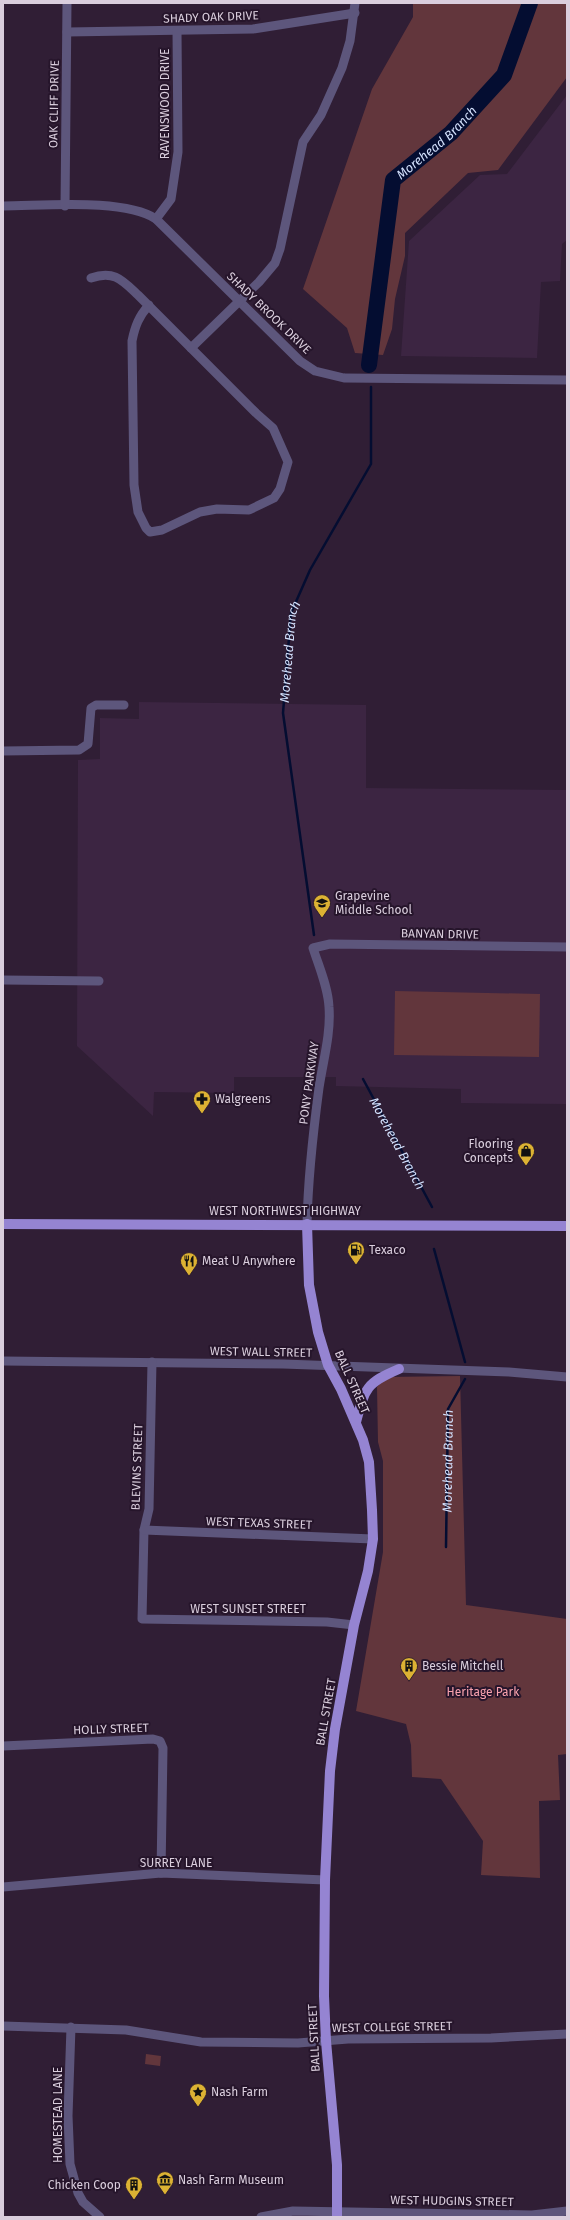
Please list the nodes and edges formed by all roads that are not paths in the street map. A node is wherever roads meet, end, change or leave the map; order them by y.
1 (67, 3) edge
2 (355, 3) edge
3 (355, 13) junction
4 (177, 31) junction
5 (67, 32) junction
6 (3, 206) edge
7 (65, 206) junction
8 (156, 219) junction
9 (91, 278) dead end
10 (239, 300) junction
11 (149, 305) junction
12 (191, 348) junction
13 (567, 380) edge
14 (124, 705) dead end
15 (3, 751) edge
16 (313, 948) joint
17 (567, 948) edge
18 (3, 980) edge
19 (99, 981) dead end
20 (3, 1224) edge
21 (307, 1224) junction
22 (567, 1226) edge
23 (3, 1362) edge
24 (152, 1362) junction
25 (328, 1365) junction
26 (398, 1369) junction
27 (567, 1377) edge
28 (356, 1422) junction
29 (144, 1530) junction
30 (373, 1539) junction
31 (142, 1619) joint
32 (354, 1625) junction
33 (3, 1746) edge
34 (161, 1873) junction
35 (325, 1880) junction
36 (3, 1887) edge
37 (3, 2026) edge
38 (71, 2027) junction
39 (567, 2034) edge
40 (326, 2041) junction
41 (567, 2211) edge
42 (337, 2214) edge
43 (95, 2216) edge
44 (261, 2217) edge

1 - 5 street, OAK CLIFF DRIVE
2 - 3 street
3 - 4 street, SHADY OAK DRIVE
3 - 10 street
4 - 5 street, SHADY OAK DRIVE
4 - 8 street, RAVENSWOOD DRIVE
5 - 7 street, OAK CLIFF DRIVE
6 - 7 street, SHADY BROOK DRIVE
7 - 8 street, SHADY BROOK DRIVE
8 - 10 street, SHADY BROOK DRIVE
9 - 11 street
10 - 12 street
10 - 13 street, SHADY BROOK DRIVE
11 - 12 street
11 - 12 street
14 - 15 street
16 - 17 street, BANYAN DRIVE
16 - 21 street, PONY PARKWAY
18 - 19 street
20 - 21 main road, WEST NORTHWEST HIGHWAY
21 - 22 main road, WEST NORTHWEST HIGHWAY
21 - 25 main road, BALL STREET
23 - 24 street, WEST WALL STREET
24 - 25 street, WEST WALL STREET
24 - 29 street, BLEVINS STREET
25 - 26 street, WEST WALL STREET
25 - 28 main road, BALL STREET
26 - 27 street, WEST WALL STREET
26 - 28 main road
28 - 30 main road, BALL STREET
29 - 30 street, WEST TEXAS STREET
29 - 31 street, BLEVINS STREET
30 - 32 main road, BALL STREET
31 - 32 street, WEST SUNSET STREET
32 - 35 main road, BALL STREET
33 - 34 street, HOLLY STREET
34 - 35 street, SURREY LANE
34 - 36 street, SURREY LANE
35 - 40 main road, BALL STREET
37 - 38 street, WEST COLLEGE STREET
38 - 40 street, WEST COLLEGE STREET
38 - 43 street, HOMESTEAD LANE
39 - 40 street, WEST COLLEGE STREET
40 - 42 main road, BALL STREET
41 - 42 street, WEST HUDGINS STREET
42 - 44 street

